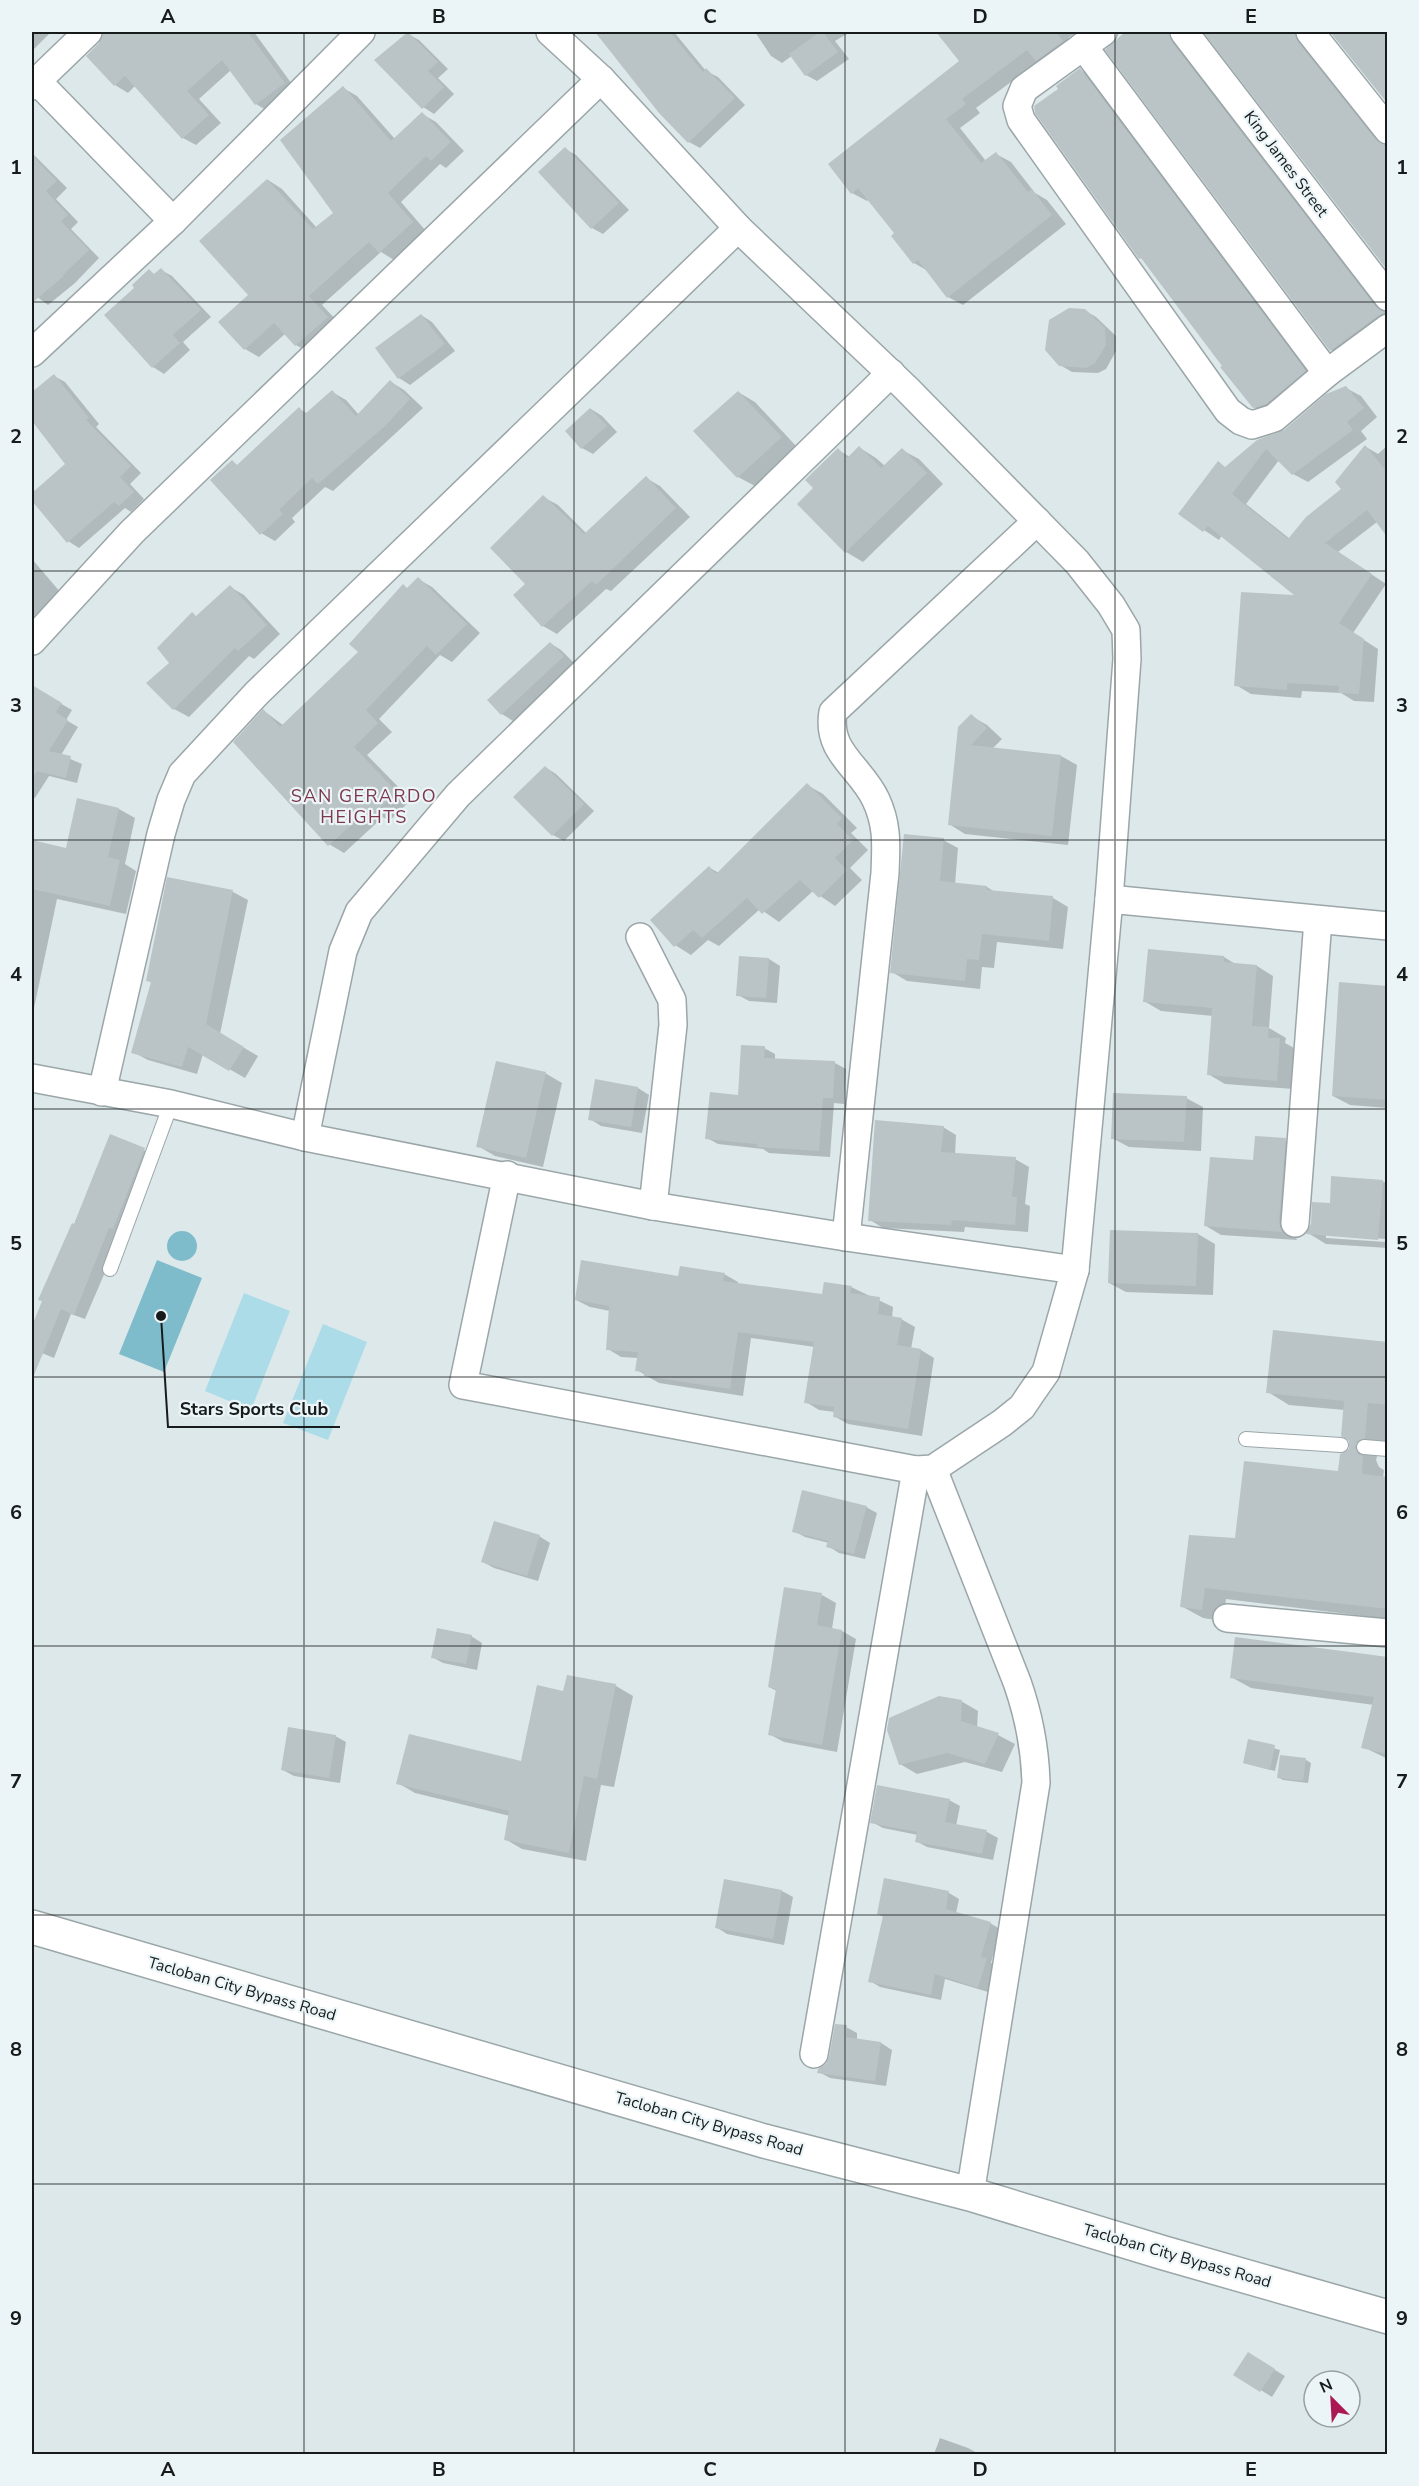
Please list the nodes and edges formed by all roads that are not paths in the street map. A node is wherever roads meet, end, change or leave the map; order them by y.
1 (88, 32) edge
2 (361, 32) edge
3 (550, 32) edge
4 (1184, 32) edge
5 (1310, 32) edge
6 (1093, 39) edge
7 (601, 79) junction
8 (34, 84) edge
9 (1388, 130) edge
10 (173, 221) junction
11 (738, 228) junction
12 (1388, 297) edge
13 (1388, 328) edge
14 (32, 353) edge
15 (1327, 373) junction
16 (891, 374) junction
17 (1037, 521) junction
18 (32, 641) edge
19 (1109, 899) junction
20 (1318, 920) junction
21 (1388, 926) edge
22 (640, 937) dead end
23 (32, 1078) edge
24 (102, 1092) junction
25 (171, 1104) junction
26 (305, 1137) junction
27 (507, 1176) junction
28 (653, 1206) junction
29 (1294, 1223) dead end
30 (846, 1237) junction
31 (110, 1269) dead end
32 (1075, 1270) junction
33 (1246, 1439) dead end
34 (1341, 1445) dead end
35 (1364, 1447) dead end
36 (1388, 1449) edge
37 (925, 1470) junction
38 (1227, 1618) dead end
39 (1388, 1633) edge
40 (32, 1927) edge
41 (814, 2054) dead end
42 (970, 2194) junction
43 (1388, 2317) edge

1 - 8 street
2 - 10 street
3 - 7 street
4 - 12 street, King James Street
5 - 9 street
6 - 15 street
6 - 15 street
7 - 11 street
7 - 18 street
8 - 10 street
10 - 14 street
11 - 16 street
11 - 24 street
13 - 15 street
16 - 17 street
16 - 26 street
17 - 19 street
17 - 30 street
19 - 20 street
19 - 32 street
20 - 21 street
20 - 29 street
22 - 28 street
23 - 24 street
24 - 25 street
25 - 26 street
25 - 31 lane
26 - 27 street
27 - 28 street
27 - 37 street
28 - 30 street
30 - 32 street
32 - 37 street
33 - 34 lane
35 - 36 lane
37 - 41 street
37 - 42 street
38 - 39 street
40 - 42 highway, Tacloban City Bypass Road
42 - 43 highway, Tacloban City Bypass Road

